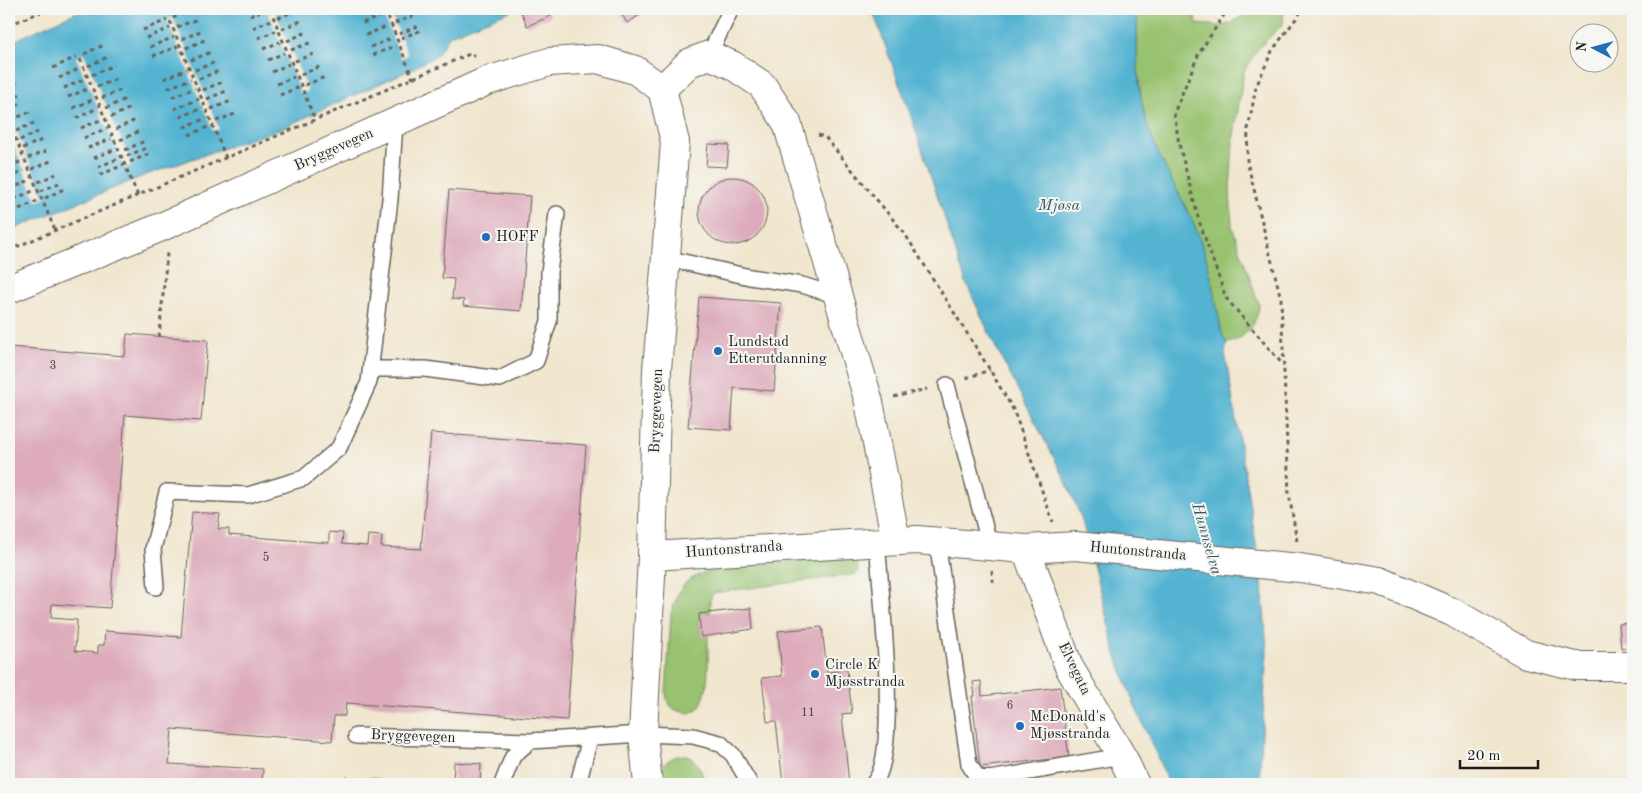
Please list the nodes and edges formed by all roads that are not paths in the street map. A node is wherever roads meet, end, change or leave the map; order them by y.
1 (731, 9) edge
2 (709, 56) junction
3 (662, 89) junction
4 (395, 123) junction
5 (557, 214) dead end
6 (666, 258) junction
7 (9, 289) edge
8 (838, 296) junction
9 (372, 368) junction
10 (947, 385) dead end
11 (887, 541) junction
12 (937, 541) junction
13 (990, 546) junction
14 (1026, 549) junction
15 (652, 556) junction
16 (156, 587) dead end
17 (1633, 666) edge
18 (643, 734) junction
19 (356, 736) dead end
20 (590, 738) junction
21 (530, 741) junction
22 (1121, 756) junction
23 (502, 784) edge
24 (578, 784) edge
25 (630, 784) edge
26 (648, 784) edge
27 (750, 784) edge
28 (873, 784) edge
29 (1135, 784) edge

1 - 2 lane
2 - 3 street
2 - 8 street
3 - 4 street, Bryggevegen
3 - 6 street, Bryggevegen
4 - 7 street, Bryggevegen
4 - 9 lane
5 - 9 lane
6 - 8 lane
6 - 15 street, Bryggevegen
8 - 11 street
9 - 16 lane
10 - 13 lane
11 - 12 street, Huntonstranda
11 - 15 street, Huntonstranda
11 - 28 lane
12 - 13 street, Huntonstranda
12 - 22 lane
13 - 14 street, Huntonstranda
14 - 17 street, Huntonstranda
14 - 22 street, Elvegata
15 - 18 street, Bryggevegen
18 - 20 lane, Bryggevegen
18 - 25 street, Bryggevegen
18 - 26 street, Bryggevegen
18 - 27 lane, Bryggevegen
19 - 21 lane, Bryggevegen
20 - 21 lane, Bryggevegen
20 - 24 lane
21 - 23 lane
22 - 29 street, Elvegata

